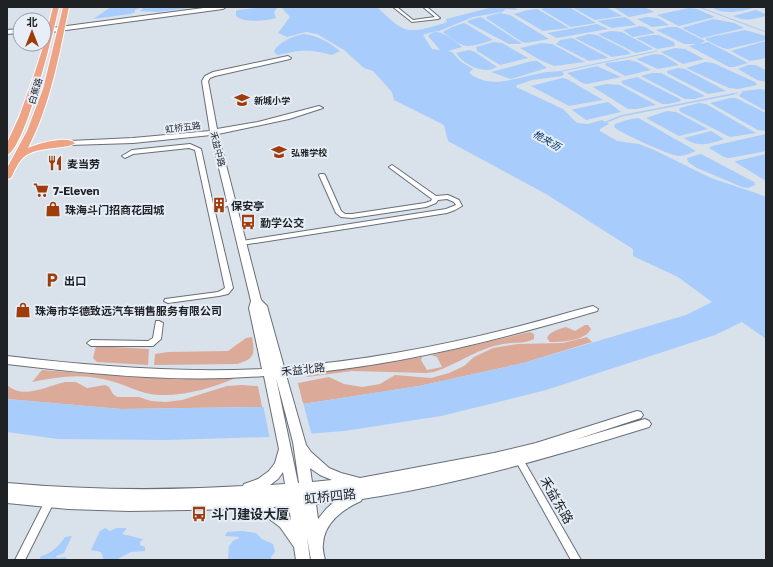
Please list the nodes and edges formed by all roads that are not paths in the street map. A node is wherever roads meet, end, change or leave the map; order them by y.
1 (56, 7) edge
2 (66, 7) edge
3 (223, 7) edge
4 (395, 7) edge
5 (425, 7) edge
6 (52, 17) edge
7 (65, 28) junction
8 (52, 29) edge
9 (42, 52) edge
10 (288, 58) dead end
11 (319, 108) dead end
12 (31, 131) junction
13 (214, 133) junction
14 (10, 143) edge
15 (70, 143) junction
16 (7, 152) edge
17 (19, 156) junction
18 (125, 156) dead end
19 (392, 167) dead end
20 (322, 175) dead end
21 (7, 176) edge
22 (434, 198) junction
23 (228, 204) junction
24 (212, 206) junction
25 (242, 243) junction
26 (168, 301) dead end
27 (256, 301) junction
28 (593, 309) dead end
29 (159, 323) dead end
30 (90, 343) dead end
31 (7, 360) edge
32 (281, 371) junction
33 (269, 372) junction
34 (641, 420) dead end
35 (299, 442) junction
36 (285, 444) junction
37 (518, 457) junction
38 (377, 486) junction
39 (7, 488) edge
40 (302, 494) junction
41 (51, 497) junction
42 (7, 498) edge
43 (231, 498) junction
44 (310, 556) edge
45 (20, 560) edge
46 (576, 560) edge

1 - 6 main road, 白蕉路
2 - 7 main road, 白蕉路
3 - 7 street
4 - 5 street
7 - 8 street
7 - 12 main road, 白蕉路
9 - 14 main road, 白蕉路
10 - 13 street, 禾益中路
11 - 13 street, 虹桥五路
12 - 15 main road
12 - 17 main road, 白蕉路
13 - 15 street, 虹桥五路
13 - 23 street, 禾益中路
14 - 16 main road, 白蕉路
15 - 17 main road
17 - 21 main road, 白蕉路
18 - 24 street
19 - 22 street
20 - 22 street
22 - 25 street
23 - 24 street
23 - 25 street, 禾益中路
24 - 26 street
25 - 27 street, 禾益中路
27 - 32 street, 禾益中路
27 - 33 street, 禾益中路
28 - 32 street, 禾益北路
29 - 30 street
31 - 33 street, 禾益北路
32 - 33 street, 禾益北路
32 - 35 street, 禾益中路
33 - 36 street, 禾益中路
34 - 37 street, 虹桥四路
35 - 38 street
35 - 40 street, 禾益中路
36 - 40 street, 禾益中路
36 - 43 street
37 - 38 street, 虹桥四路
37 - 46 street, 禾益东路
38 - 40 street, 虹桥四路
38 - 44 street
39 - 41 street, 虹桥四路
40 - 43 street, 虹桥四路
40 - 44 street, 禾益中路
41 - 42 street, 虹桥四路
41 - 43 street, 虹桥四路
41 - 45 street
43 - 44 street

